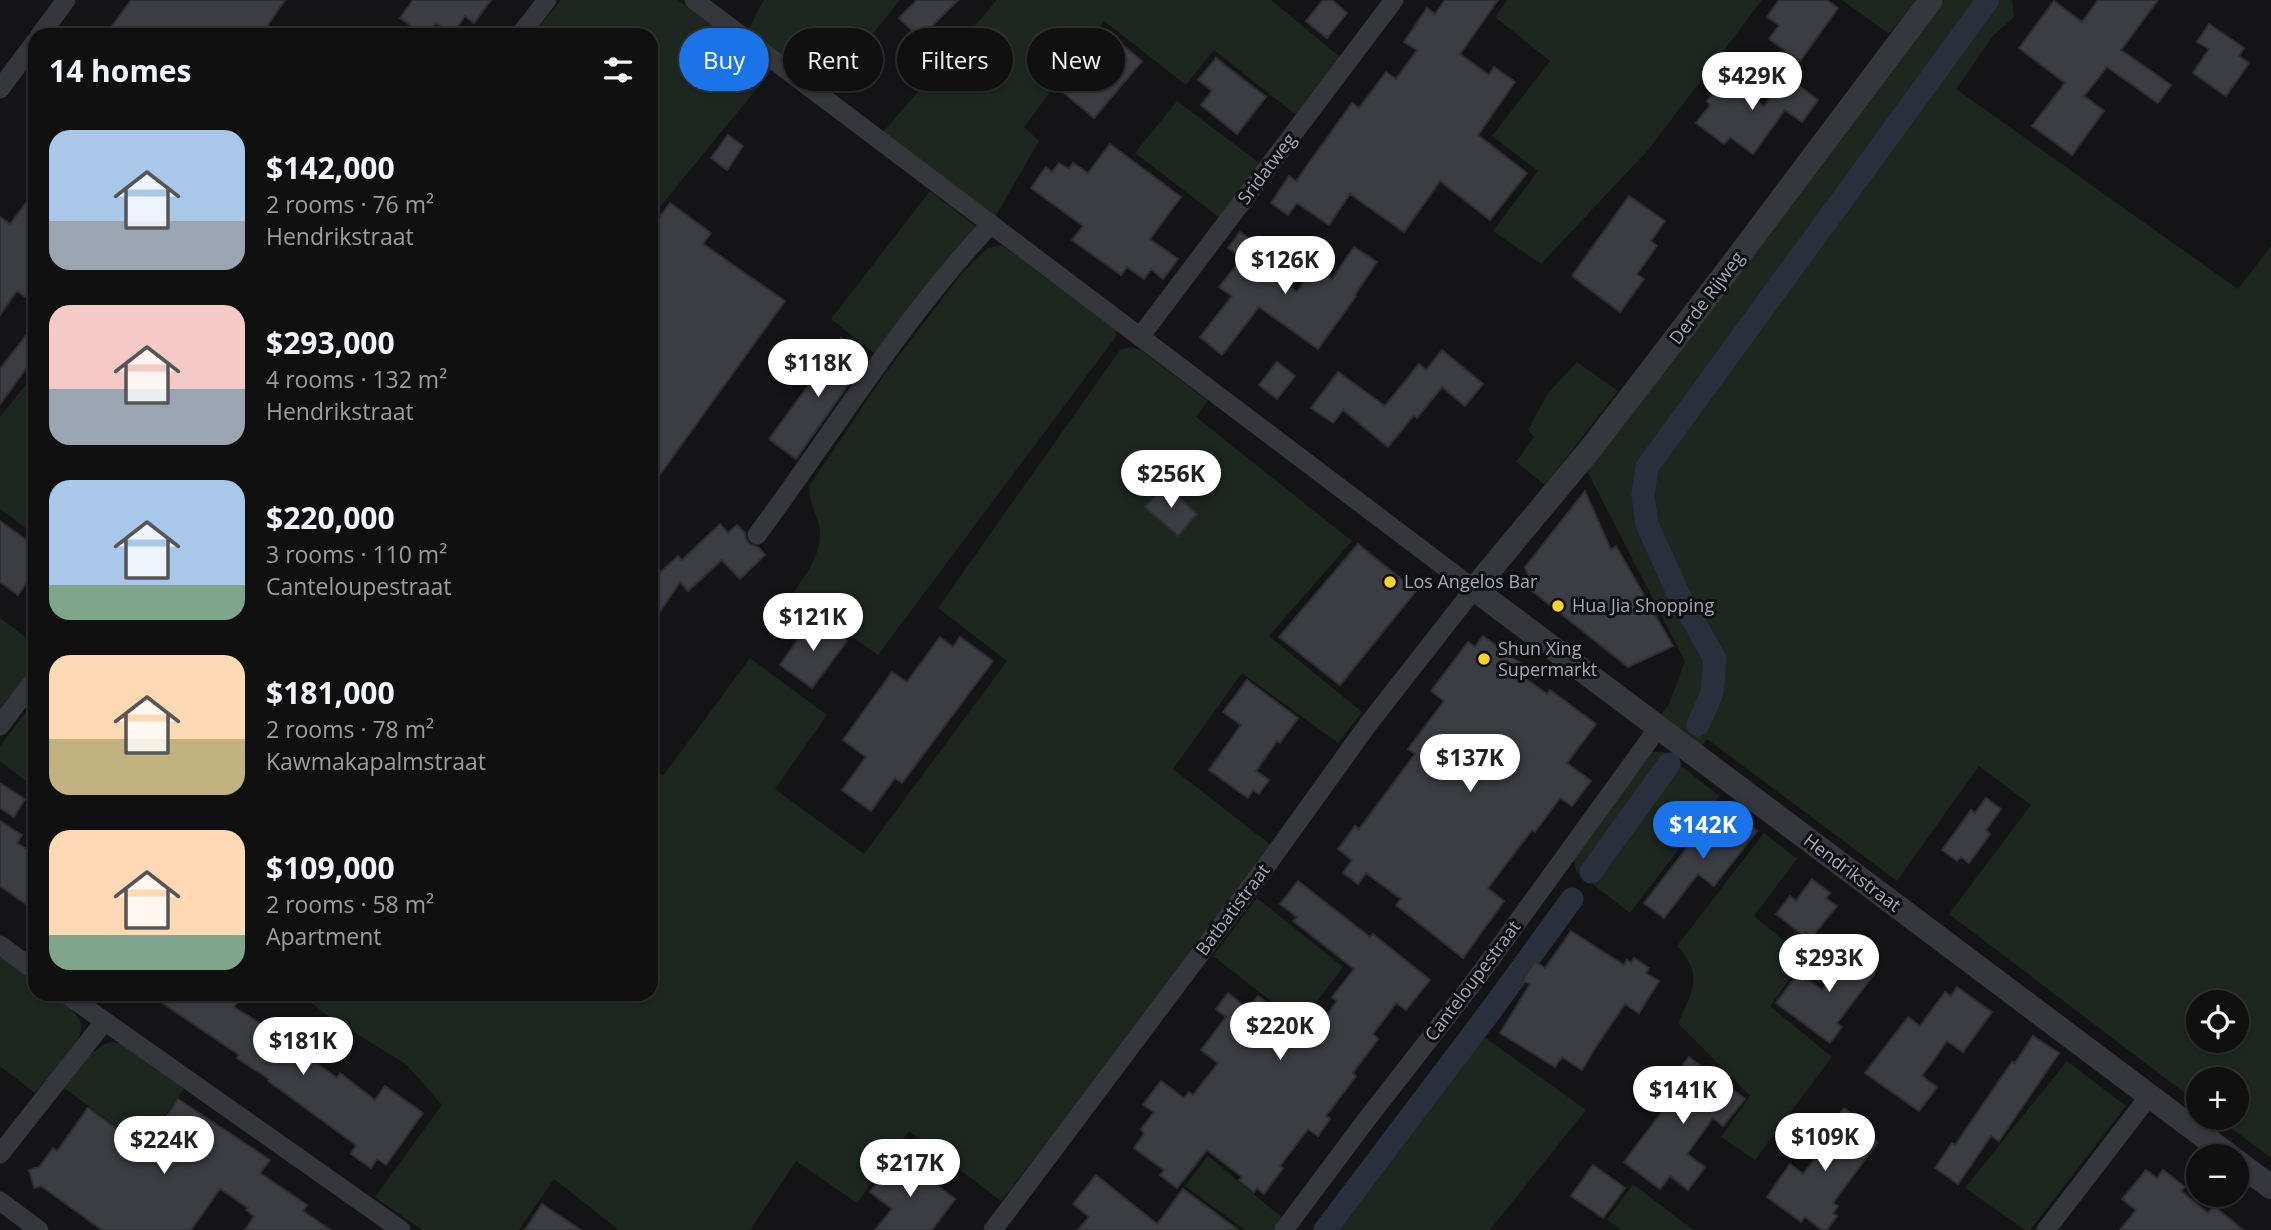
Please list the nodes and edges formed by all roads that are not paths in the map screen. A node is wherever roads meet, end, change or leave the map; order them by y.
1 (66, 0) edge
2 (547, 0) edge
3 (694, 0) edge
4 (1394, 0) edge
5 (1931, 0) edge
6 (45, 28) edge
7 (525, 28) edge
8 (28, 51) edge
9 (0, 89) edge
10 (991, 224) junction
11 (1140, 337) junction
12 (757, 535) dead end
13 (1474, 589) junction
14 (28, 688) edge
15 (0, 726) edge
16 (1658, 728) junction
17 (0, 945) edge
18 (28, 966) edge
19 (76, 1001) edge
20 (104, 1022) junction
21 (2150, 1095) junction
22 (2214, 1144) edge
23 (0, 1154) edge
24 (2249, 1171) edge
25 (2271, 1187) edge
26 (0, 1201) edge
27 (39, 1230) edge
28 (401, 1230) edge
29 (993, 1230) edge
30 (1284, 1230) edge
31 (2046, 1230) edge

1 - 6 street
2 - 7 street
3 - 10 street
4 - 11 street, Sridatweg
5 - 13 street, Derde Rijweg
8 - 9 street
10 - 11 street
10 - 12 street
11 - 13 street
13 - 16 street, Hendrikstraat
13 - 29 street, Batbatistraat
14 - 15 street
16 - 21 street, Hendrikstraat
16 - 30 street, Canteloupestraat
17 - 18 street
19 - 20 street
20 - 23 street
20 - 28 street
21 - 22 street, Hendrikstraat
21 - 31 street
24 - 25 street
26 - 27 street

